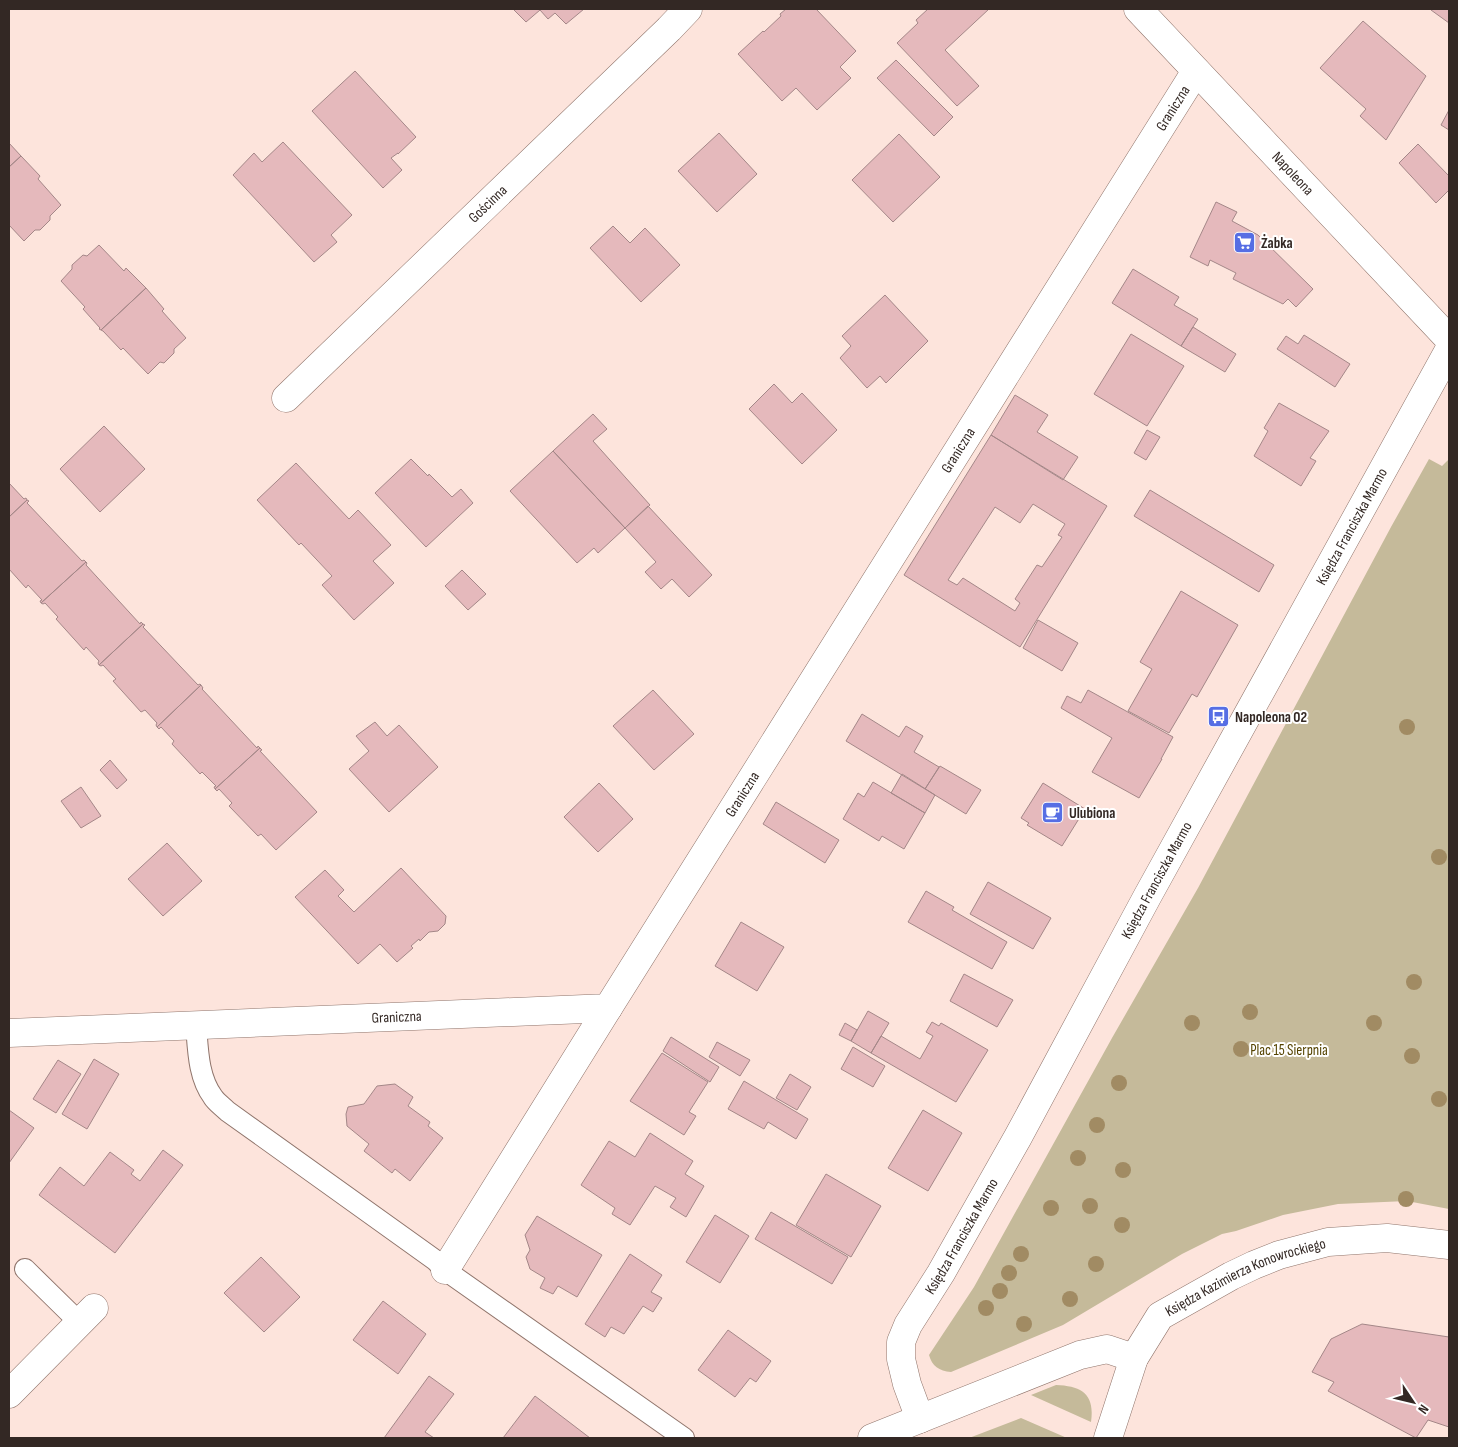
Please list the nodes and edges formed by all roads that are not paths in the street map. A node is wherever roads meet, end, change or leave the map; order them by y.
1 (688, 9) edge
2 (1138, 9) edge
3 (1196, 71) junction
4 (1449, 339) edge
5 (1449, 350) edge
6 (286, 398) dead end
7 (608, 1008) junction
8 (196, 1025) junction
9 (9, 1034) edge
10 (1449, 1244) edge
11 (26, 1269) dead end
12 (445, 1270) junction
13 (86, 1315) joint
14 (1134, 1358) junction
15 (9, 1394) edge
16 (920, 1419) junction
17 (684, 1438) edge
18 (872, 1438) edge
19 (1108, 1438) edge

1 - 6 street, Gościnna
2 - 3 street, Napoleona
3 - 4 street, Napoleona
3 - 7 street, Graniczna
5 - 16 street, Księdza Franciszka Marmo
7 - 8 street, Graniczna
7 - 12 street
8 - 9 street, Graniczna
8 - 12 lane
10 - 14 street, Księdza Kazimierza Konowrockiego
11 - 13 lane
12 - 17 lane
13 - 15 street
14 - 16 street
14 - 19 street, Księdza Kazimierza Konowrockiego
16 - 18 street

